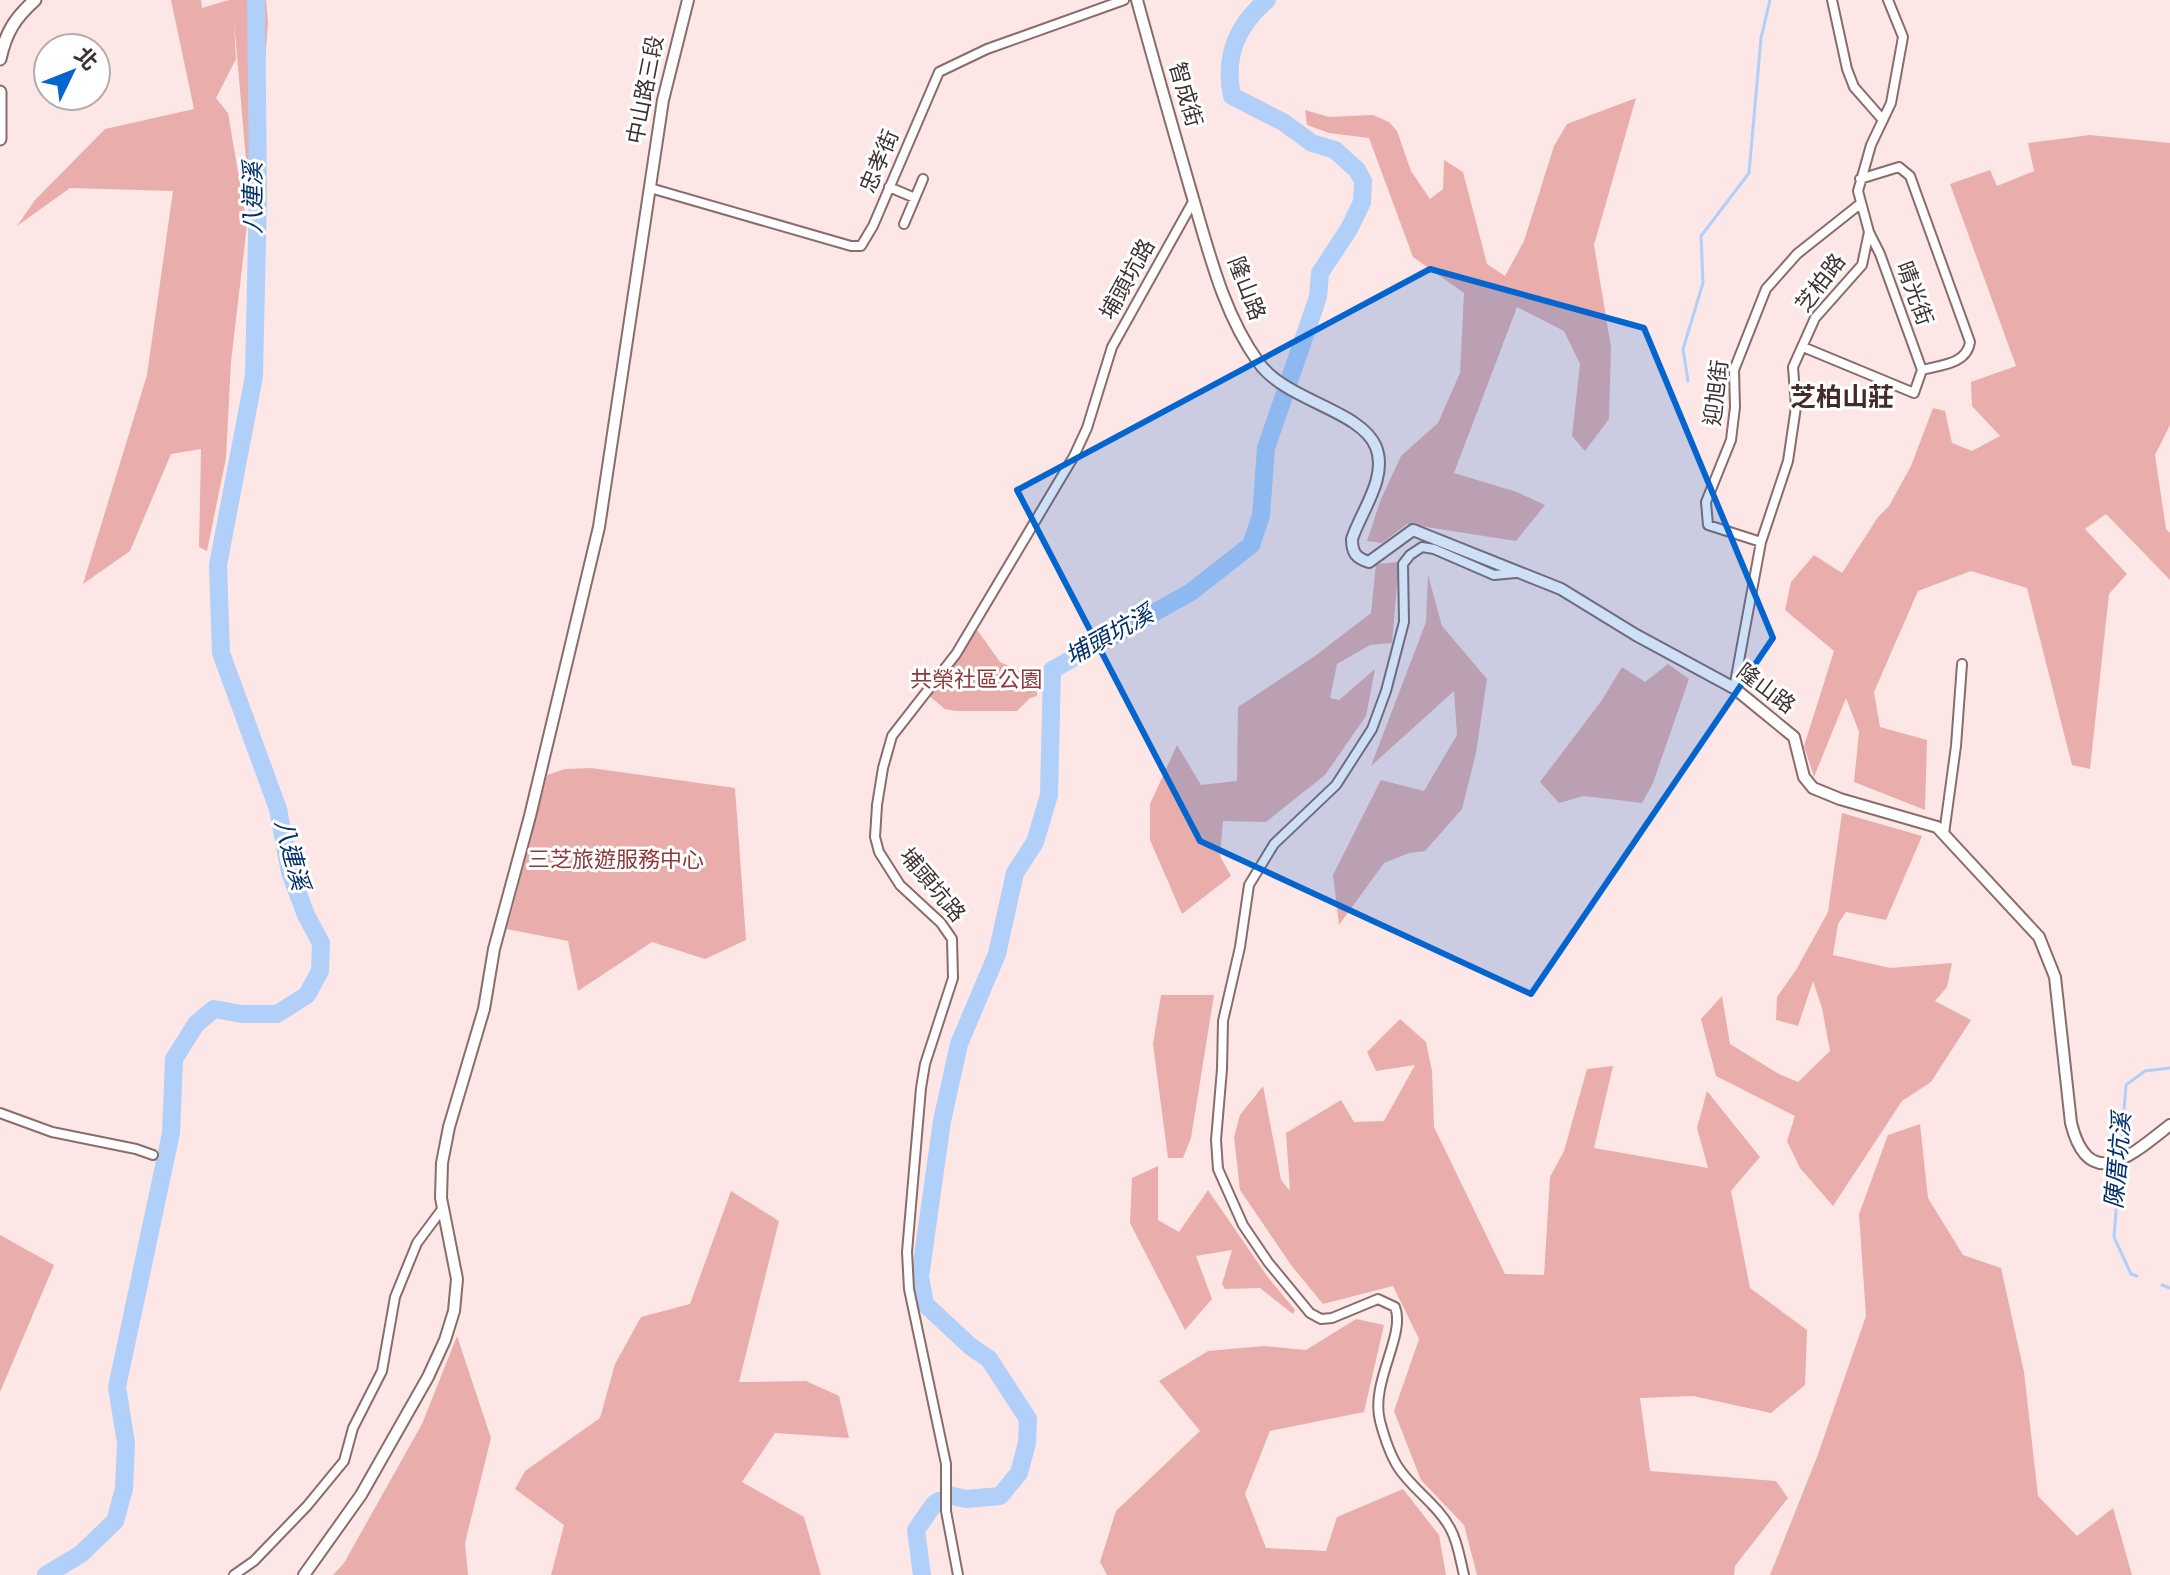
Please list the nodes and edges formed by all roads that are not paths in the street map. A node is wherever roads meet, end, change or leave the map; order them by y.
1 (35, 0) edge
2 (688, 0) edge
3 (1124, 0) edge
4 (1137, 0) edge
5 (1832, 0) edge
6 (1888, 0) edge
7 (0, 59) edge
8 (0, 92) edge
9 (1883, 120) junction
10 (0, 139) edge
11 (923, 179) dead end
12 (1860, 179) junction
13 (889, 187) junction
14 (650, 188) junction
15 (915, 198) junction
16 (1194, 200) junction
17 (1860, 204) junction
18 (904, 224) dead end
19 (1869, 232) junction
20 (1803, 347) junction
21 (1922, 370) junction
22 (1761, 542) junction
23 (1516, 573) junction
24 (1962, 664) dead end
25 (1734, 688) junction
26 (1944, 834) junction
27 (0, 1113) edge
28 (2170, 1125) edge
29 (153, 1155) dead end
30 (443, 1208) junction
31 (234, 1575) edge
32 (304, 1575) edge
33 (958, 1575) edge
34 (1464, 1575) edge

1 - 7 main road
2 - 14 street, 中山路三段
3 - 13 street, 忠孝街
4 - 16 street, 智成街
5 - 9 street
6 - 9 street
8 - 10 main road
9 - 12 street
11 - 15 street
12 - 17 street
12 - 21 street
13 - 14 street, 忠孝街
13 - 15 street
14 - 30 street, 中山路三段
15 - 18 street
16 - 23 street, 隆山路
16 - 33 street, 埔頭坑路
17 - 19 street
17 - 22 street, 迎旭街
19 - 20 street, 芝柏路
19 - 21 street, 晴光街
20 - 21 street
20 - 22 street, 芝柏路
22 - 25 street, 芝柏路
23 - 25 street, 隆山路
23 - 34 street
24 - 26 street
25 - 26 street, 隆山路
26 - 28 street, 隆山路
27 - 29 street
30 - 31 street
30 - 32 street, 中山路三段

